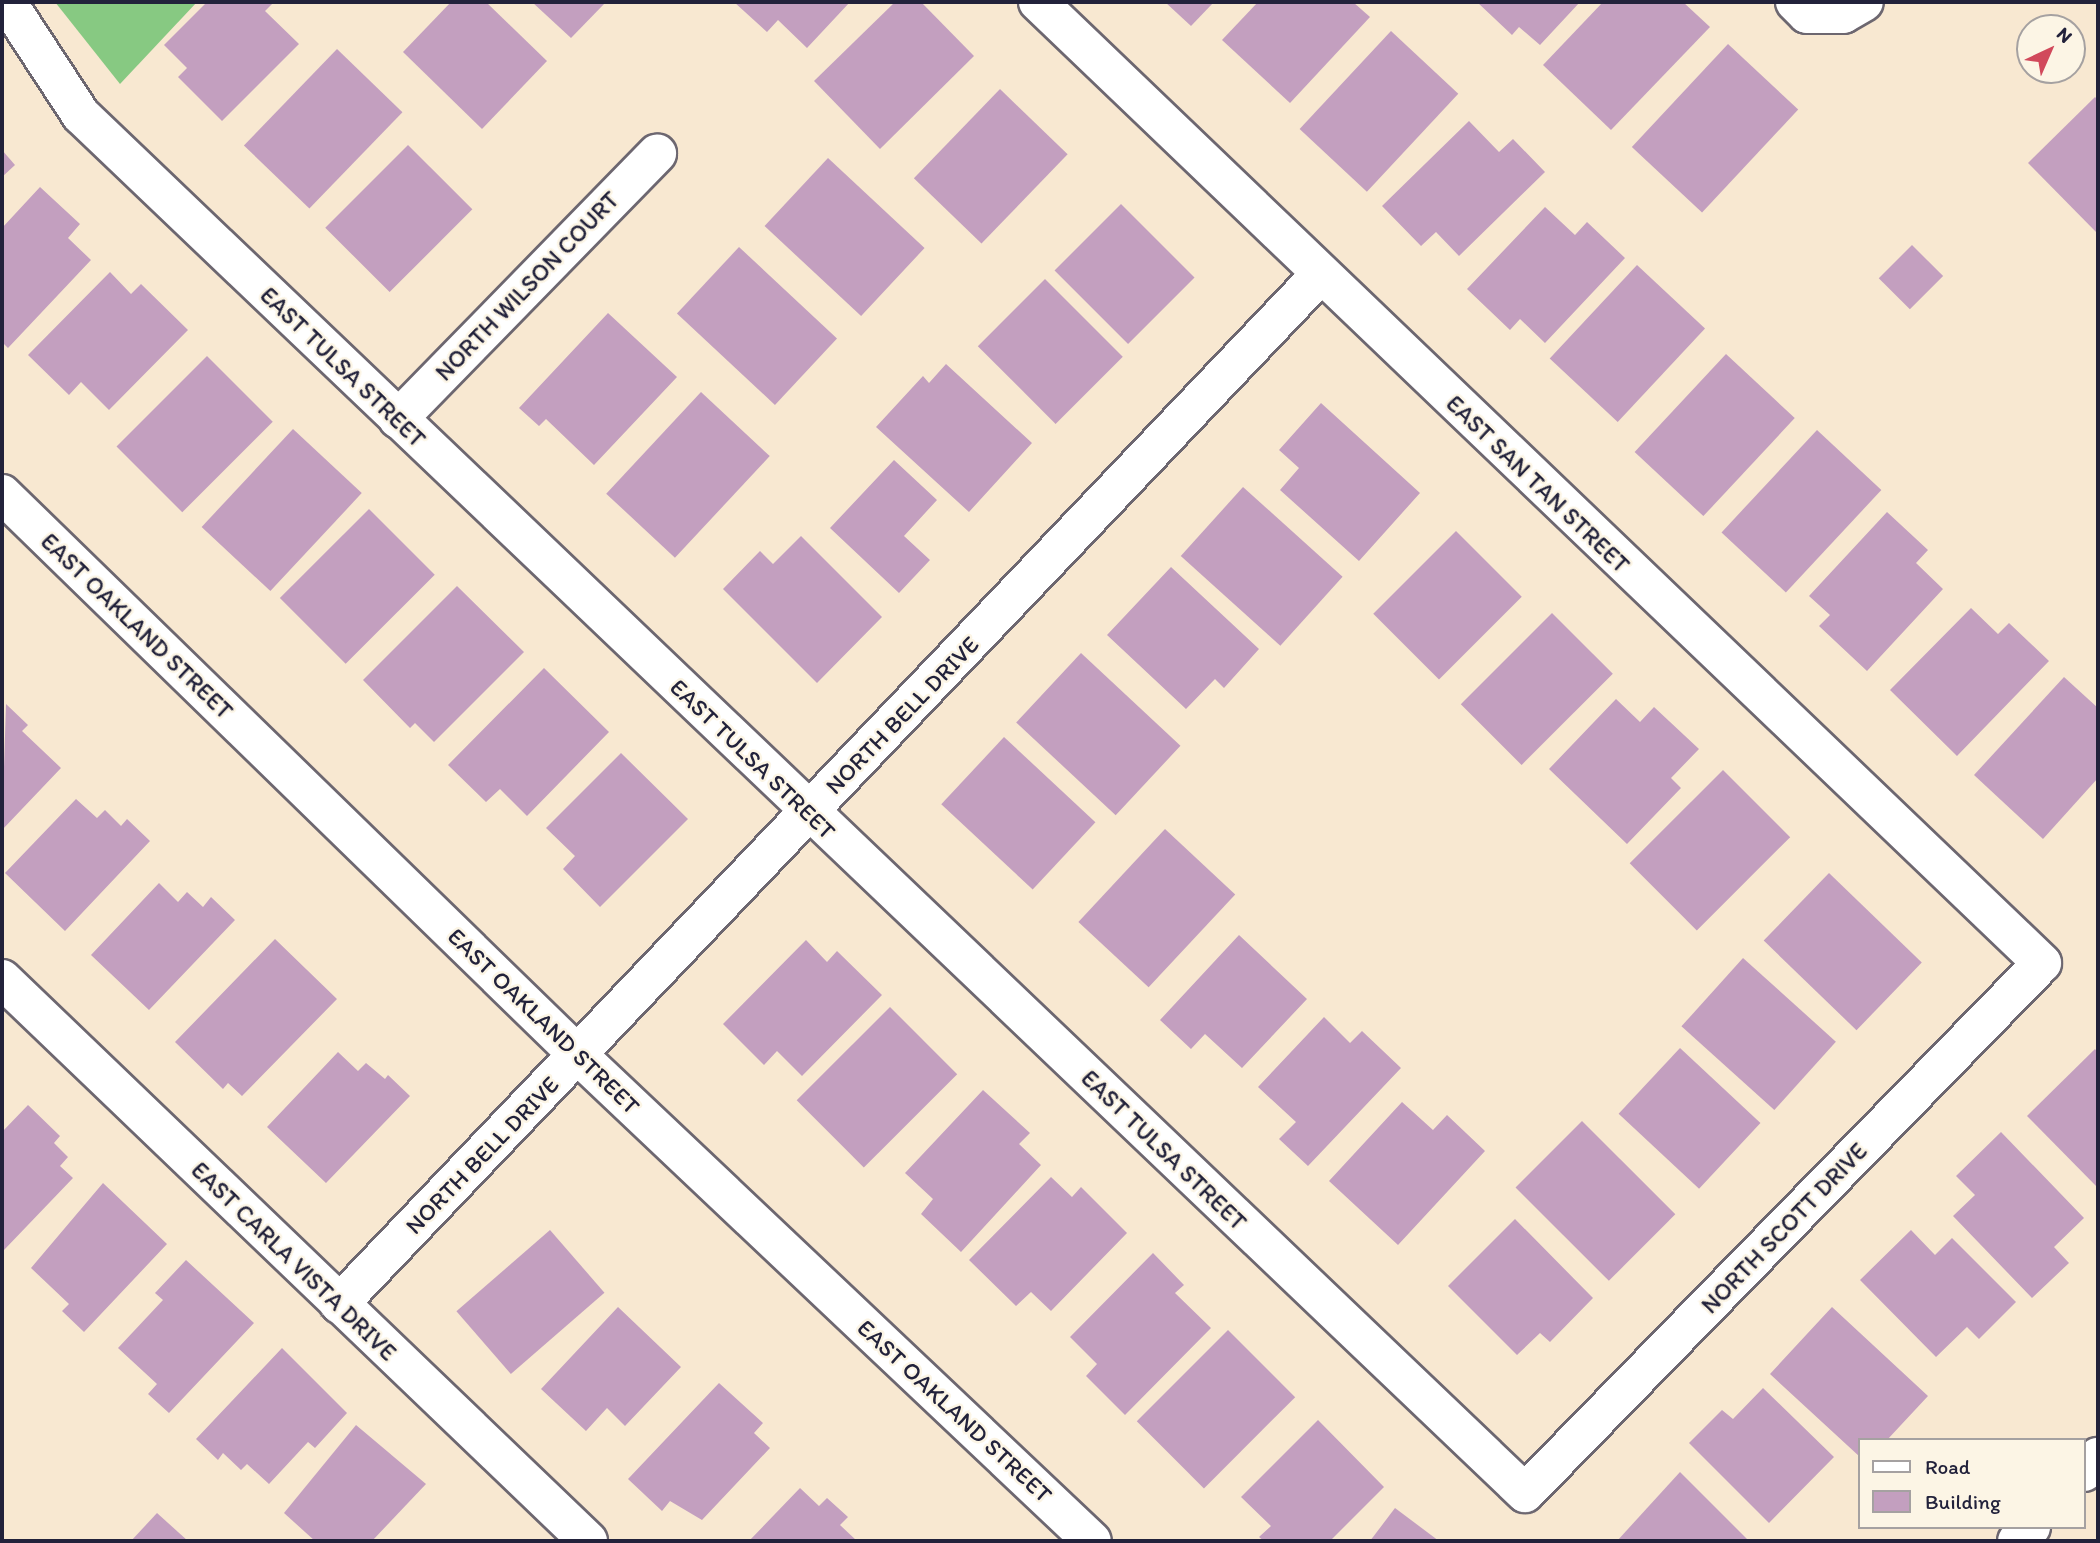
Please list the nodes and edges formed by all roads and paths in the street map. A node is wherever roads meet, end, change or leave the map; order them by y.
1 (7, 2) edge
2 (1038, 2) edge
3 (1795, 2) edge
4 (1864, 2) edge
5 (657, 154) dead end
6 (1319, 276) junction
7 (398, 419) junction
8 (2, 494) edge
9 (809, 813) junction
10 (2042, 963) joint
11 (2, 979) edge
12 (578, 1055) junction
13 (339, 1304) junction
14 (2098, 1457) edge
15 (2086, 1470) edge
16 (1525, 1493) joint
17 (588, 1541) edge
18 (1092, 1541) edge

1 - 7 street, EAST TULSA STREET
2 - 6 street, EAST SAN TAN STREET
3 - 4 street
5 - 7 street, NORTH WILSON COURT
6 - 9 street, NORTH BELL DRIVE
6 - 10 street, EAST SAN TAN STREET
7 - 9 street, EAST TULSA STREET
8 - 12 street, EAST OAKLAND STREET
9 - 12 street, NORTH BELL DRIVE
9 - 16 street, EAST TULSA STREET
10 - 16 street, NORTH SCOTT DRIVE
11 - 13 street, EAST CARLA VISTA DRIVE
12 - 13 street, NORTH BELL DRIVE
12 - 18 street, EAST OAKLAND STREET
13 - 17 street, EAST CARLA VISTA DRIVE
14 - 15 street

